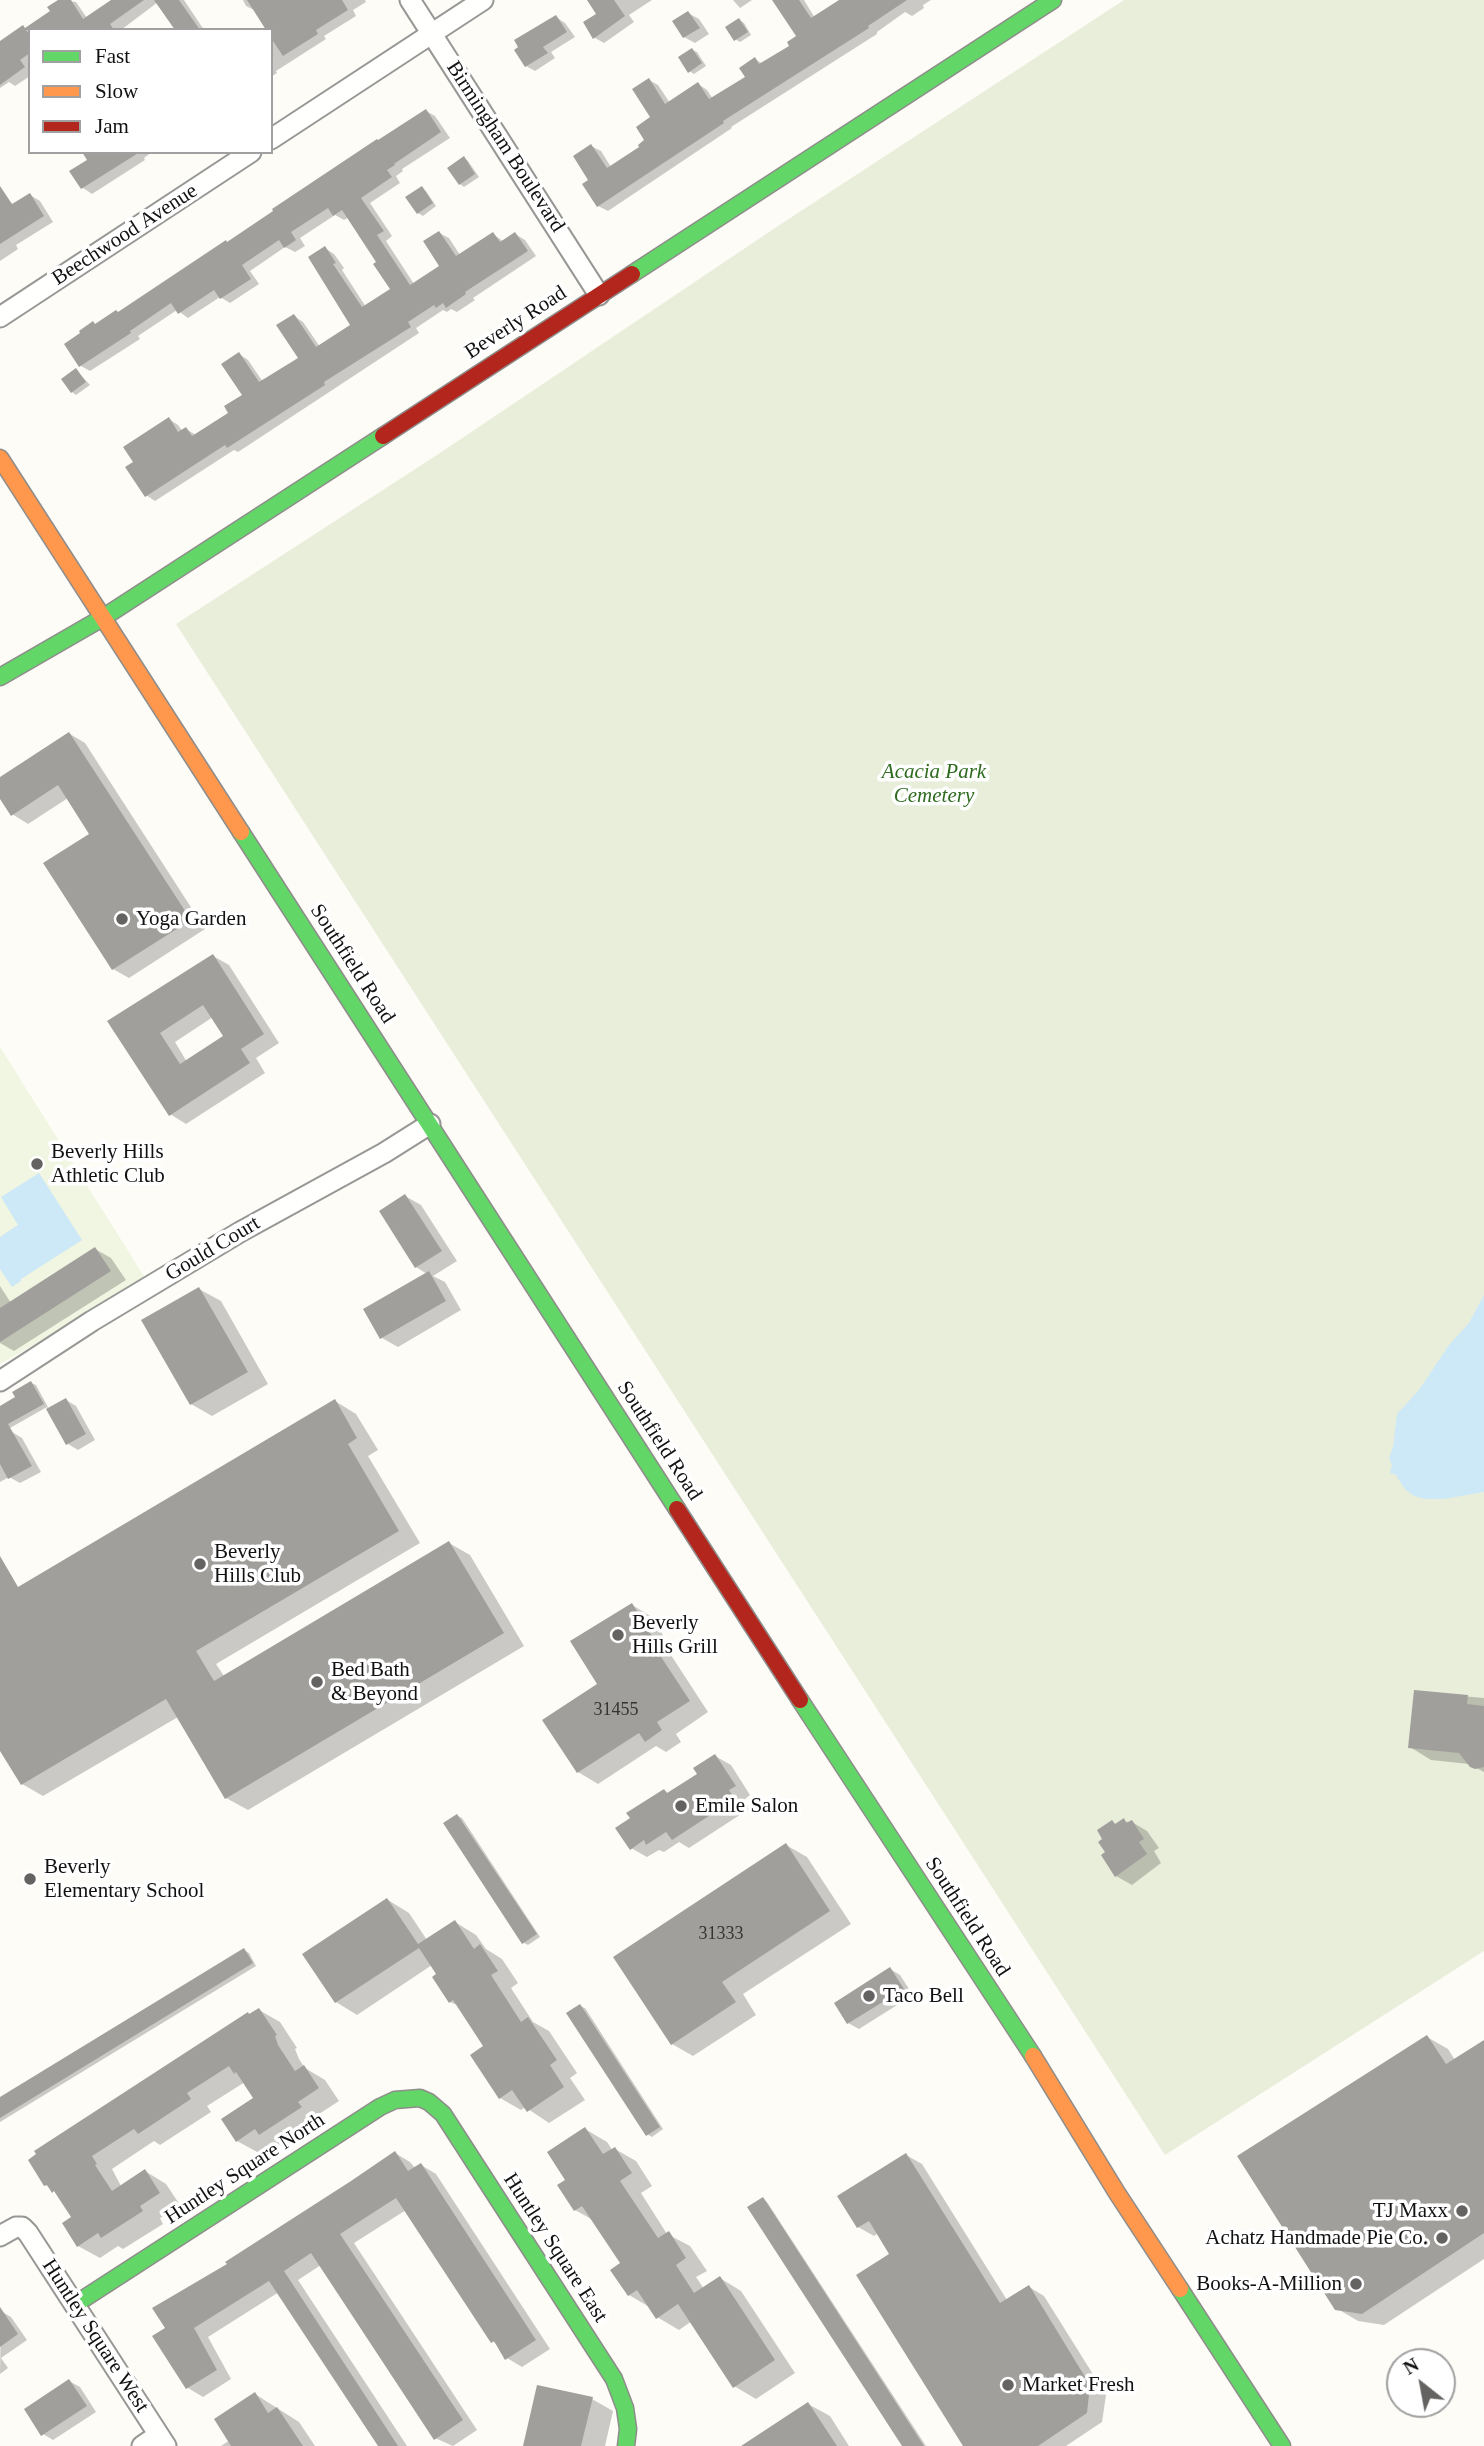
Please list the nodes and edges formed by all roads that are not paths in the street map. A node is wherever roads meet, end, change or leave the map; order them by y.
1 (410, 0) edge
2 (483, 0) edge
3 (1053, 0) edge
4 (432, 33) junction
5 (273, 138) edge
6 (248, 154) edge
7 (599, 295) junction
8 (0, 317) edge
9 (0, 458) edge
10 (104, 617) junction
11 (1, 673) edge
12 (430, 1124) junction
13 (0, 1381) edge
14 (443, 2114) joint
15 (0, 2236) edge
16 (74, 2305) junction
17 (155, 2442) edge
18 (626, 2446) edge
19 (1282, 2446) edge

1 - 4 street, Birmingham Boulevard
2 - 4 street
3 - 7 main road, Beverly Road
4 - 5 street
4 - 7 street, Birmingham Boulevard
6 - 8 street, Beechwood Avenue
7 - 10 main road, Beverly Road
9 - 10 main road, Southfield Road
10 - 11 main road, Beverly Road
10 - 12 main road, Southfield Road
12 - 13 street, Gould Court
12 - 19 main road, Southfield Road
14 - 16 main road, Huntley Square North
14 - 18 main road, Huntley Square East
15 - 16 street, Huntley Square West
16 - 17 street, Huntley Square West

